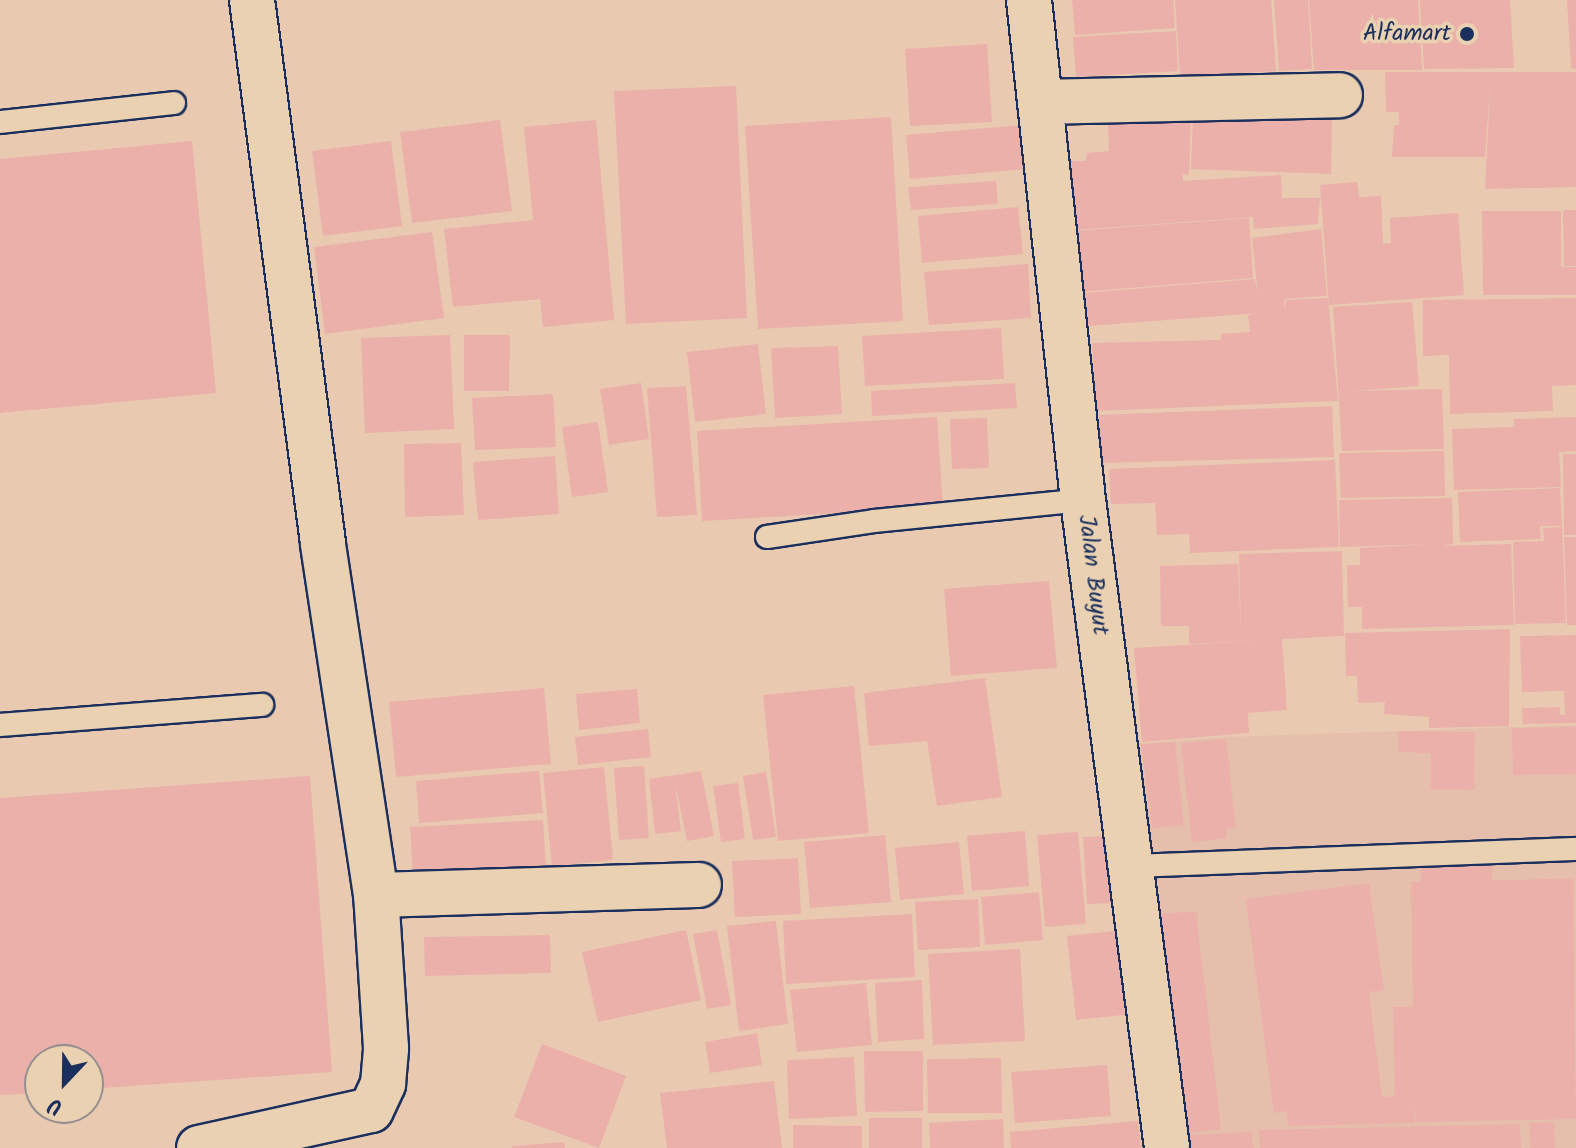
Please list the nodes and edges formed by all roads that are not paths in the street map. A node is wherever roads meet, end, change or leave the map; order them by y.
1 (252, 0) edge
2 (1029, 0) edge
3 (1340, 95) dead end
4 (1040, 102) junction
5 (174, 103) dead end
6 (0, 122) edge
7 (1083, 500) junction
8 (767, 537) dead end
9 (262, 705) dead end
10 (0, 725) edge
11 (1576, 849) edge
12 (1131, 866) junction
13 (699, 885) dead end
14 (376, 895) junction
15 (199, 1148) edge
16 (1167, 1148) edge

1 - 14 street
2 - 4 street, Jalan Buyut
3 - 4 street
4 - 7 street, Jalan Buyut
5 - 6 lane
7 - 8 lane
7 - 12 street, Jalan Buyut
9 - 10 lane
11 - 12 lane
12 - 16 street, Jalan Buyut
13 - 14 street
14 - 15 street

